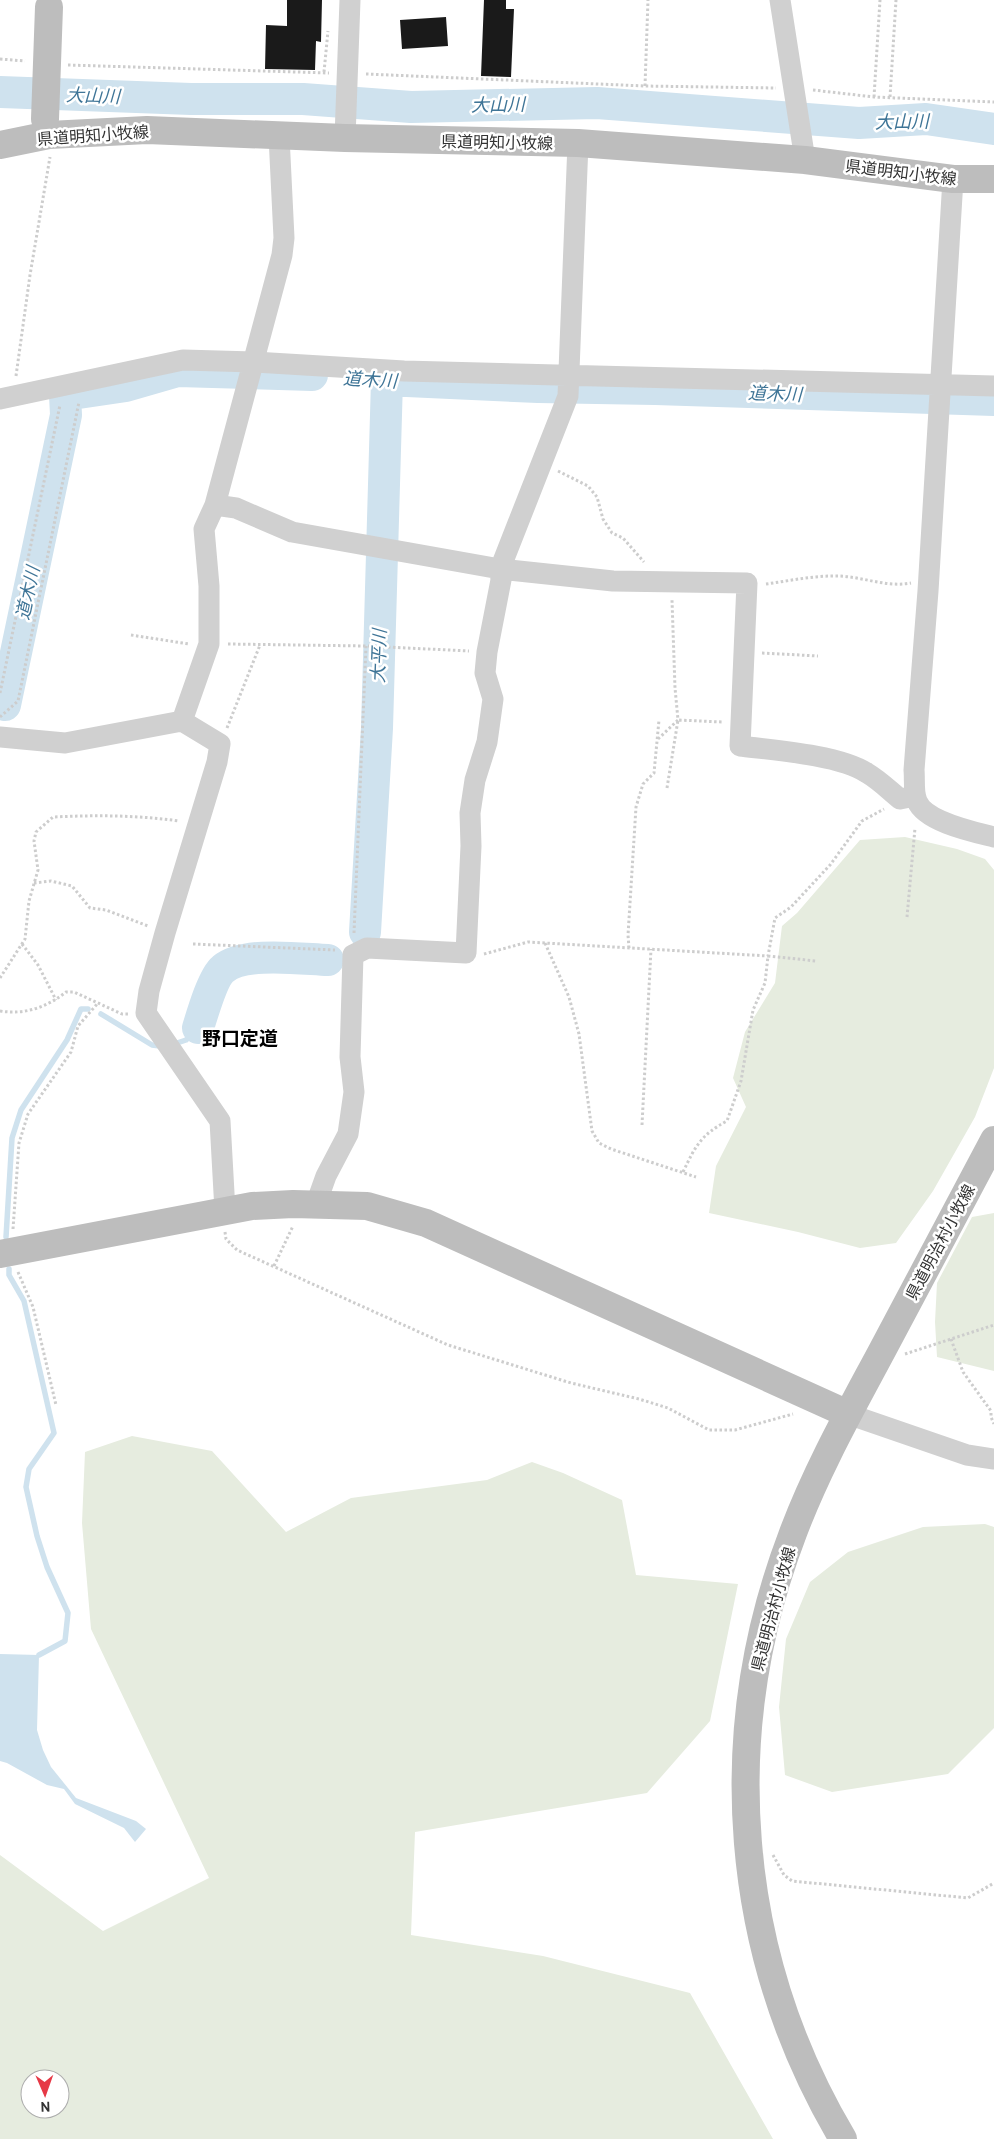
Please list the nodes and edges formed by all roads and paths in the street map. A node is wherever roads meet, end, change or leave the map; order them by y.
1 (350, 0) edge
2 (648, 0) edge
3 (780, 0) edge
4 (880, 0) edge
5 (896, 0) edge
6 (49, 3) edge
7 (328, 27) dead end
8 (0, 59) edge
9 (30, 62) dead end
10 (60, 64) dead end
11 (324, 72) junction
12 (346, 77) junction
13 (645, 86) junction
14 (796, 94) junction
15 (874, 97) junction
16 (890, 97) junction
17 (994, 102) edge
18 (47, 127) junction
19 (345, 133) junction
20 (279, 136) junction
21 (578, 143) junction
22 (0, 145) edge
23 (804, 151) junction
24 (952, 179) junction
25 (994, 179) edge
26 (254, 362) junction
27 (568, 384) junction
28 (994, 386) edge
29 (60, 387) junction
30 (939, 395) junction
31 (80, 397) dead end
32 (7, 398) edge
33 (541, 464) junction
34 (215, 504) junction
35 (500, 569) junction
36 (928, 578) junction
37 (666, 580) junction
38 (747, 584) junction
39 (131, 635) dead end
40 (209, 644) junction
41 (260, 645) junction
42 (366, 646) junction
43 (487, 652) junction
44 (745, 652) junction
45 (818, 656) dead end
46 (0, 693) edge
47 (0, 718) edge
48 (659, 720) dead end
49 (678, 720) junction
50 (182, 721) junction
51 (742, 722) junction
52 (0, 737) edge
53 (657, 740) junction
54 (220, 744) junction
55 (667, 788) dead end
56 (911, 800) junction
57 (197, 824) junction
58 (994, 837) edge
59 (34, 883) junction
60 (908, 917) dead end
61 (165, 933) junction
62 (545, 943) junction
63 (22, 944) junction
64 (193, 944) dead end
65 (629, 948) junction
66 (651, 949) junction
67 (466, 952) junction
68 (353, 955) junction
69 (768, 956) junction
70 (816, 960) dead end
71 (0, 978) edge
72 (56, 1000) junction
73 (98, 1003) junction
74 (0, 1011) edge
75 (146, 1013) junction
76 (642, 1125) dead end
77 (994, 1140) edge
78 (683, 1172) junction
79 (696, 1177) dead end
80 (304, 1204) junction
81 (224, 1212) junction
82 (6, 1253) edge
83 (274, 1266) junction
84 (994, 1325) edge
85 (951, 1339) junction
86 (885, 1345) junction
87 (56, 1405) dead end
88 (848, 1414) junction
89 (777, 1419) dead end
90 (994, 1424) edge
91 (994, 1459) edge
92 (772, 1852) dead end
93 (994, 1883) edge
94 (843, 2139) edge

1 - 12 street
2 - 13 path
3 - 14 street
4 - 15 path
5 - 16 path
6 - 18 main road, bridge
7 - 11 path
8 - 9 path
10 - 11 path
11 - 12 path
12 - 13 path
12 - 19 street
13 - 14 path
14 - 15 path
14 - 23 street
15 - 16 path
16 - 17 path
18 - 20 main road, 県道明知小牧線
18 - 22 main road, 県道明知小牧線
18 - 32 path
19 - 20 main road, 県道明知小牧線
19 - 21 main road, 県道明知小牧線
20 - 26 street
21 - 23 main road, 県道明知小牧線
21 - 27 street
23 - 24 main road, 県道明知小牧線
24 - 25 main road, 県道明知小牧線
24 - 30 street
26 - 27 street
26 - 29 street
26 - 34 street
27 - 30 street
27 - 33 street
28 - 30 street
29 - 32 street
29 - 46 path
30 - 36 street
31 - 47 path
33 - 35 street
33 - 37 path
34 - 35 street
34 - 40 street
35 - 37 street
35 - 43 street
36 - 38 path
36 - 56 street
37 - 38 street
37 - 49 path
38 - 44 street
39 - 40 path
40 - 41 path
40 - 50 street
41 - 42 path
41 - 54 path
42 - 43 path
42 - 68 path
43 - 67 street
44 - 45 path
44 - 51 street
48 - 53 path
49 - 51 path
49 - 53 path
49 - 55 path
50 - 52 street
50 - 54 street
51 - 56 street
53 - 65 path
54 - 57 street
56 - 58 street
56 - 60 path
56 - 69 path
57 - 59 path
57 - 61 street
59 - 61 path
59 - 63 path
61 - 75 street
62 - 65 path
62 - 67 path
62 - 78 path
63 - 71 path
63 - 72 path
64 - 68 path
65 - 66 path
66 - 69 path
66 - 76 path
67 - 68 street
68 - 80 street
69 - 70 path
69 - 78 path
72 - 73 path
72 - 74 path
73 - 75 path
73 - 82 path
75 - 81 street
77 - 86 main road, 県道明治村小牧線
78 - 79 path
80 - 81 main road
80 - 83 path
80 - 88 main road
81 - 82 main road
81 - 83 path
82 - 87 path
83 - 89 path
84 - 85 path
85 - 86 path
85 - 90 path
86 - 88 main road, 県道明治村小牧線
88 - 91 street
88 - 94 main road, 県道明治村小牧線
92 - 93 path

